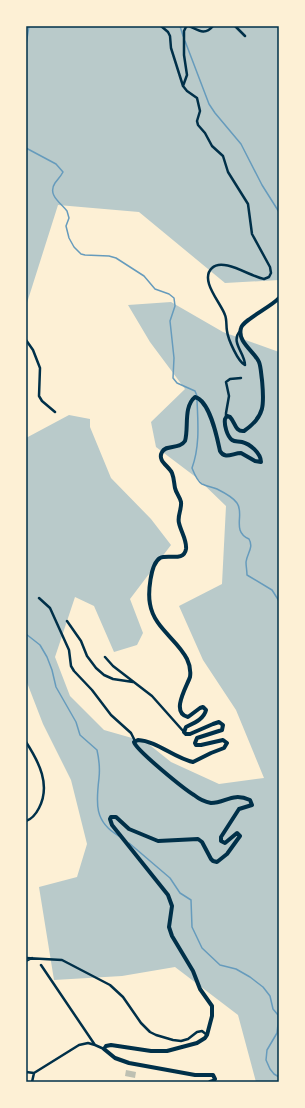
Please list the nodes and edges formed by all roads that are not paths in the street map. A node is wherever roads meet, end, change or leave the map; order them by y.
1 (161, 26) edge
2 (189, 26) edge
3 (213, 26) edge
4 (235, 26) edge
5 (245, 36) dead end
6 (183, 86) junction
7 (279, 298) edge
8 (240, 331) junction
9 (26, 340) edge
10 (241, 378) dead end
11 (55, 412) dead end
12 (226, 417) junction
13 (39, 598) dead end
14 (67, 621) dead end
15 (105, 657) dead end
16 (135, 682) junction
17 (184, 732) junction
18 (135, 741) junction
19 (26, 742) edge
20 (26, 821) edge
21 (26, 958) edge
22 (32, 958) junction
23 (26, 961) edge
24 (41, 966) dead end
25 (207, 1035) junction
26 (95, 1045) junction
27 (104, 1049) junction
28 (26, 1072) edge
29 (34, 1073) junction
30 (32, 1082) edge
31 (210, 1082) edge

1 - 6 street
2 - 3 street
2 - 6 street
4 - 5 street
6 - 8 street
7 - 8 main road
8 - 12 main road
9 - 11 street
10 - 12 street
12 - 17 main road
13 - 18 street
14 - 16 street
15 - 16 street
16 - 17 street
17 - 18 main road
18 - 25 main road
19 - 20 street
21 - 22 street
22 - 23 street
22 - 25 street
24 - 26 street
25 - 27 main road
26 - 27 street
26 - 29 street
27 - 31 main road
28 - 29 street
29 - 30 street

